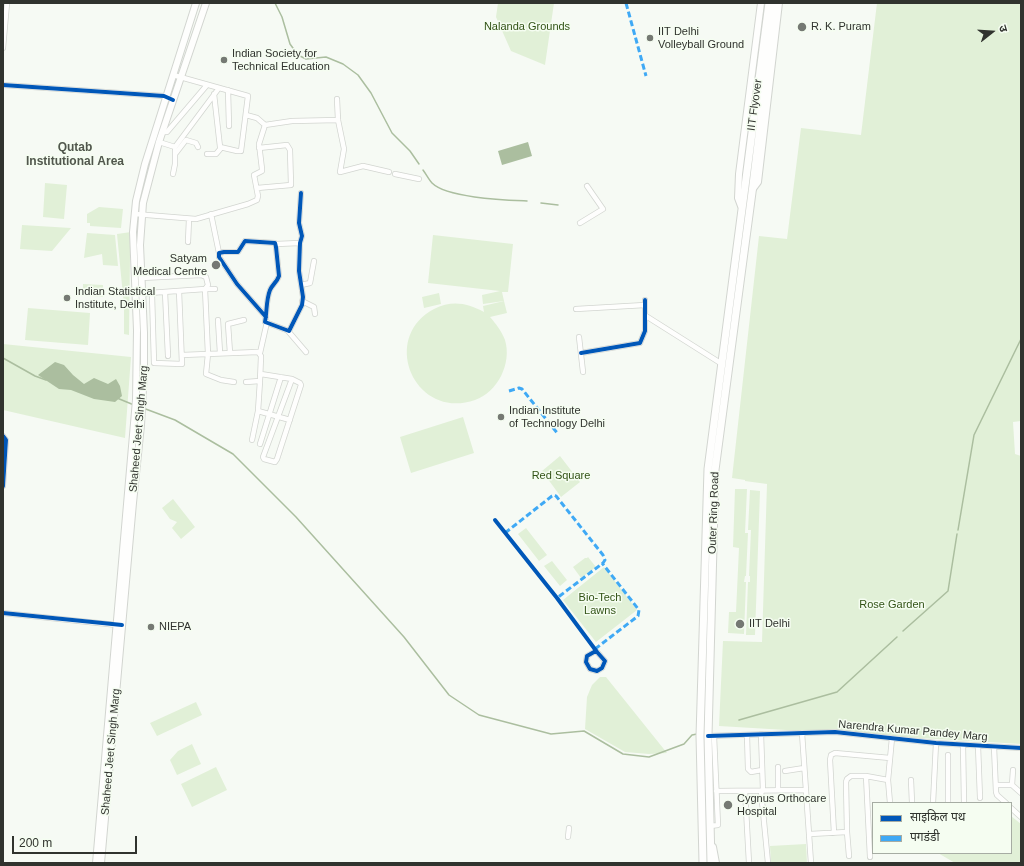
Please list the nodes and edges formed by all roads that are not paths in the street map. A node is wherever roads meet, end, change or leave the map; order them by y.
1 (7, 3) edge
2 (196, 3) edge
3 (206, 3) edge
4 (761, 3) edge
5 (769, 3) edge
6 (775, 3) edge
7 (779, 3) edge
8 (3, 48) edge
9 (173, 75) junction
10 (181, 78) junction
11 (3, 85) edge
12 (207, 85) junction
13 (219, 88) junction
14 (228, 90) junction
15 (214, 94) junction
16 (166, 97) junction
17 (337, 99) dead end
18 (173, 100) junction
19 (246, 115) junction
20 (338, 120) junction
21 (265, 124) junction
22 (229, 126) dead end
23 (162, 132) junction
24 (159, 142) junction
25 (175, 147) junction
26 (198, 147) dead end
27 (221, 148) junction
28 (259, 148) junction
29 (176, 154) junction
30 (207, 154) dead end
31 (389, 172) dead end
32 (173, 174) dead end
33 (395, 174) dead end
34 (419, 180) dead end
35 (587, 186) dead end
36 (257, 188) junction
37 (752, 190) junction
38 (301, 193) dead end
39 (741, 206) junction
40 (135, 214) junction
41 (142, 214) junction
42 (211, 214) junction
43 (190, 219) junction
44 (580, 223) dead end
45 (188, 242) dead end
46 (276, 244) junction
47 (300, 244) junction
48 (219, 253) junction
49 (314, 261) dead end
50 (141, 278) junction
51 (301, 285) junction
52 (205, 289) junction
53 (215, 290) dead end
54 (179, 291) junction
55 (165, 292) junction
56 (135, 294) junction
57 (152, 294) junction
58 (142, 295) junction
59 (302, 301) junction
60 (576, 309) dead end
61 (315, 314) dead end
62 (646, 316) junction
63 (218, 320) dead end
64 (244, 320) dead end
65 (267, 320) junction
66 (288, 331) junction
67 (579, 337) dead end
68 (260, 352) junction
69 (306, 352) dead end
70 (220, 353) junction
71 (230, 353) junction
72 (208, 354) junction
73 (581, 354) junction
74 (182, 355) junction
75 (168, 356) dead end
76 (722, 364) junction
77 (584, 372) dead end
78 (261, 374) junction
79 (281, 377) junction
80 (292, 379) junction
81 (260, 381) junction
82 (234, 382) dead end
83 (246, 382) dead end
84 (139, 406) junction
85 (258, 411) junction
86 (269, 414) junction
87 (278, 417) junction
88 (290, 420) junction
89 (3, 436) edge
90 (252, 440) dead end
91 (260, 444) dead end
92 (3, 486) edge
93 (3, 613) edge
94 (119, 625) junction
95 (599, 654) joint
96 (802, 733) junction
97 (760, 734) junction
98 (747, 735) junction
99 (711, 736) junction
100 (892, 738) junction
101 (936, 743) junction
102 (963, 745) junction
103 (978, 746) junction
104 (994, 747) junction
105 (1021, 748) edge
106 (948, 755) dead end
107 (890, 758) junction
108 (712, 764) junction
109 (778, 767) dead end
110 (804, 768) junction
111 (762, 770) junction
112 (1012, 770) dead end
113 (785, 771) dead end
114 (866, 776) junction
115 (888, 780) junction
116 (911, 780) dead end
117 (996, 785) junction
118 (1012, 785) junction
119 (778, 790) junction
120 (806, 790) junction
121 (716, 791) junction
122 (745, 791) junction
123 (762, 791) junction
124 (1021, 793) edge
125 (980, 798) dead end
126 (890, 802) edge
127 (912, 802) edge
128 (933, 802) edge
129 (948, 802) edge
130 (964, 802) edge
131 (1005, 802) edge
132 (1012, 809) edge
133 (1021, 817) edge
134 (710, 826) junction
135 (569, 828) dead end
136 (847, 832) junction
137 (834, 833) junction
138 (810, 834) junction
139 (568, 837) dead end
140 (703, 837) junction
141 (711, 838) junction
142 (849, 856) dead end
143 (870, 857) dead end
144 (96, 863) edge
145 (101, 863) edge
146 (699, 863) edge
147 (703, 863) edge
148 (711, 863) edge
149 (716, 863) edge
150 (749, 863) edge
151 (768, 863) edge
152 (811, 863) edge

1 - 8 street
2 - 9 main road, Shaheed Jeet Singh Marg
3 - 10 main road, Shaheed Jeet Singh Marg
4 - 39 main road
5 - 39 main road, IIT Flyover
6 - 37 main road, IIT Flyover
7 - 37 main road
9 - 10 street
9 - 16 main road, Shaheed Jeet Singh Marg
10 - 12 street
10 - 18 main road, Shaheed Jeet Singh Marg
11 - 16 street
12 - 13 street
12 - 23 street
13 - 14 street
13 - 15 street
14 - 19 street
14 - 22 street
15 - 25 street
15 - 27 street
16 - 18 street
16 - 40 main road, Shaheed Jeet Singh Marg
17 - 20 street
18 - 23 main road, Shaheed Jeet Singh Marg
19 - 21 street
19 - 27 street
20 - 21 street
20 - 31 street
21 - 28 street
23 - 24 main road, Shaheed Jeet Singh Marg
24 - 25 street
24 - 41 main road, Shaheed Jeet Singh Marg
25 - 29 street
26 - 29 street
27 - 30 street
28 - 36 street
28 - 36 street
29 - 32 street
33 - 34 street
35 - 44 street
36 - 42 street
37 - 99 main road, Outer Ring Road
38 - 47 street
39 - 76 main road, Outer Ring Road
40 - 41 street
40 - 56 main road, Shaheed Jeet Singh Marg
41 - 43 street
41 - 50 main road, Shaheed Jeet Singh Marg
42 - 43 street
42 - 48 street
43 - 45 street
46 - 47 street
46 - 48 street
46 - 65 street
47 - 51 street
48 - 65 street
49 - 51 street
50 - 52 street
50 - 58 main road, Shaheed Jeet Singh Marg
51 - 59 street
52 - 53 street
52 - 54 street
52 - 72 street
54 - 55 street
54 - 74 street
55 - 57 street
55 - 75 street
56 - 58 street
56 - 84 main road, Shaheed Jeet Singh Marg
57 - 58 street
57 - 74 street
58 - 84 main road, Shaheed Jeet Singh Marg
59 - 61 street
59 - 66 street
60 - 62 street
62 - 73 street
62 - 76 street
63 - 70 street
64 - 71 street
65 - 66 street
65 - 68 street
66 - 69 street
67 - 73 street
68 - 71 street
68 - 78 street
70 - 71 street
70 - 72 street
72 - 74 street
72 - 82 street
73 - 77 street
76 - 140 main road, Outer Ring Road
78 - 79 street
78 - 81 street
79 - 80 street
79 - 86 street
80 - 87 street
80 - 88 street
81 - 83 street
81 - 85 street
84 - 94 main road, Shaheed Jeet Singh Marg
85 - 86 street
85 - 90 street
86 - 87 street
86 - 91 street
87 - 88 street
87 - 88 street
89 - 92 street
93 - 94 street
94 - 144 main road, Shaheed Jeet Singh Marg
94 - 145 main road, Shaheed Jeet Singh Marg
95 - 95 street
96 - 97 street, Narendra Kumar Pandey Marg
96 - 100 street, Narendra Kumar Pandey Marg
96 - 110 street
97 - 98 street, Narendra Kumar Pandey Marg
97 - 111 street
98 - 99 street, Narendra Kumar Pandey Marg
98 - 111 street
99 - 108 main road, Outer Ring Road
100 - 101 street, Narendra Kumar Pandey Marg
100 - 107 street
101 - 102 street, Narendra Kumar Pandey Marg
101 - 128 street
102 - 103 street, Narendra Kumar Pandey Marg
102 - 130 street
103 - 104 street, Narendra Kumar Pandey Marg
103 - 125 street
104 - 105 street, Narendra Kumar Pandey Marg
104 - 117 street
106 - 129 street
107 - 115 street
107 - 137 street
108 - 121 street
108 - 134 main road, Outer Ring Road
109 - 119 street
110 - 113 street
110 - 120 street
111 - 123 street
112 - 118 street
114 - 115 street
114 - 136 street
114 - 143 street
115 - 126 street
116 - 127 street
117 - 118 street
117 - 131 street
118 - 124 street
119 - 120 street
119 - 123 street
120 - 138 street
121 - 122 street
121 - 134 street
122 - 123 street
122 - 150 street
123 - 151 street
132 - 133 street
134 - 141 main road, Outer Ring Road
135 - 139 street
136 - 137 street
136 - 142 street
137 - 138 street
138 - 152 street
140 - 146 main road
140 - 147 main road
141 - 148 main road
141 - 149 main road

